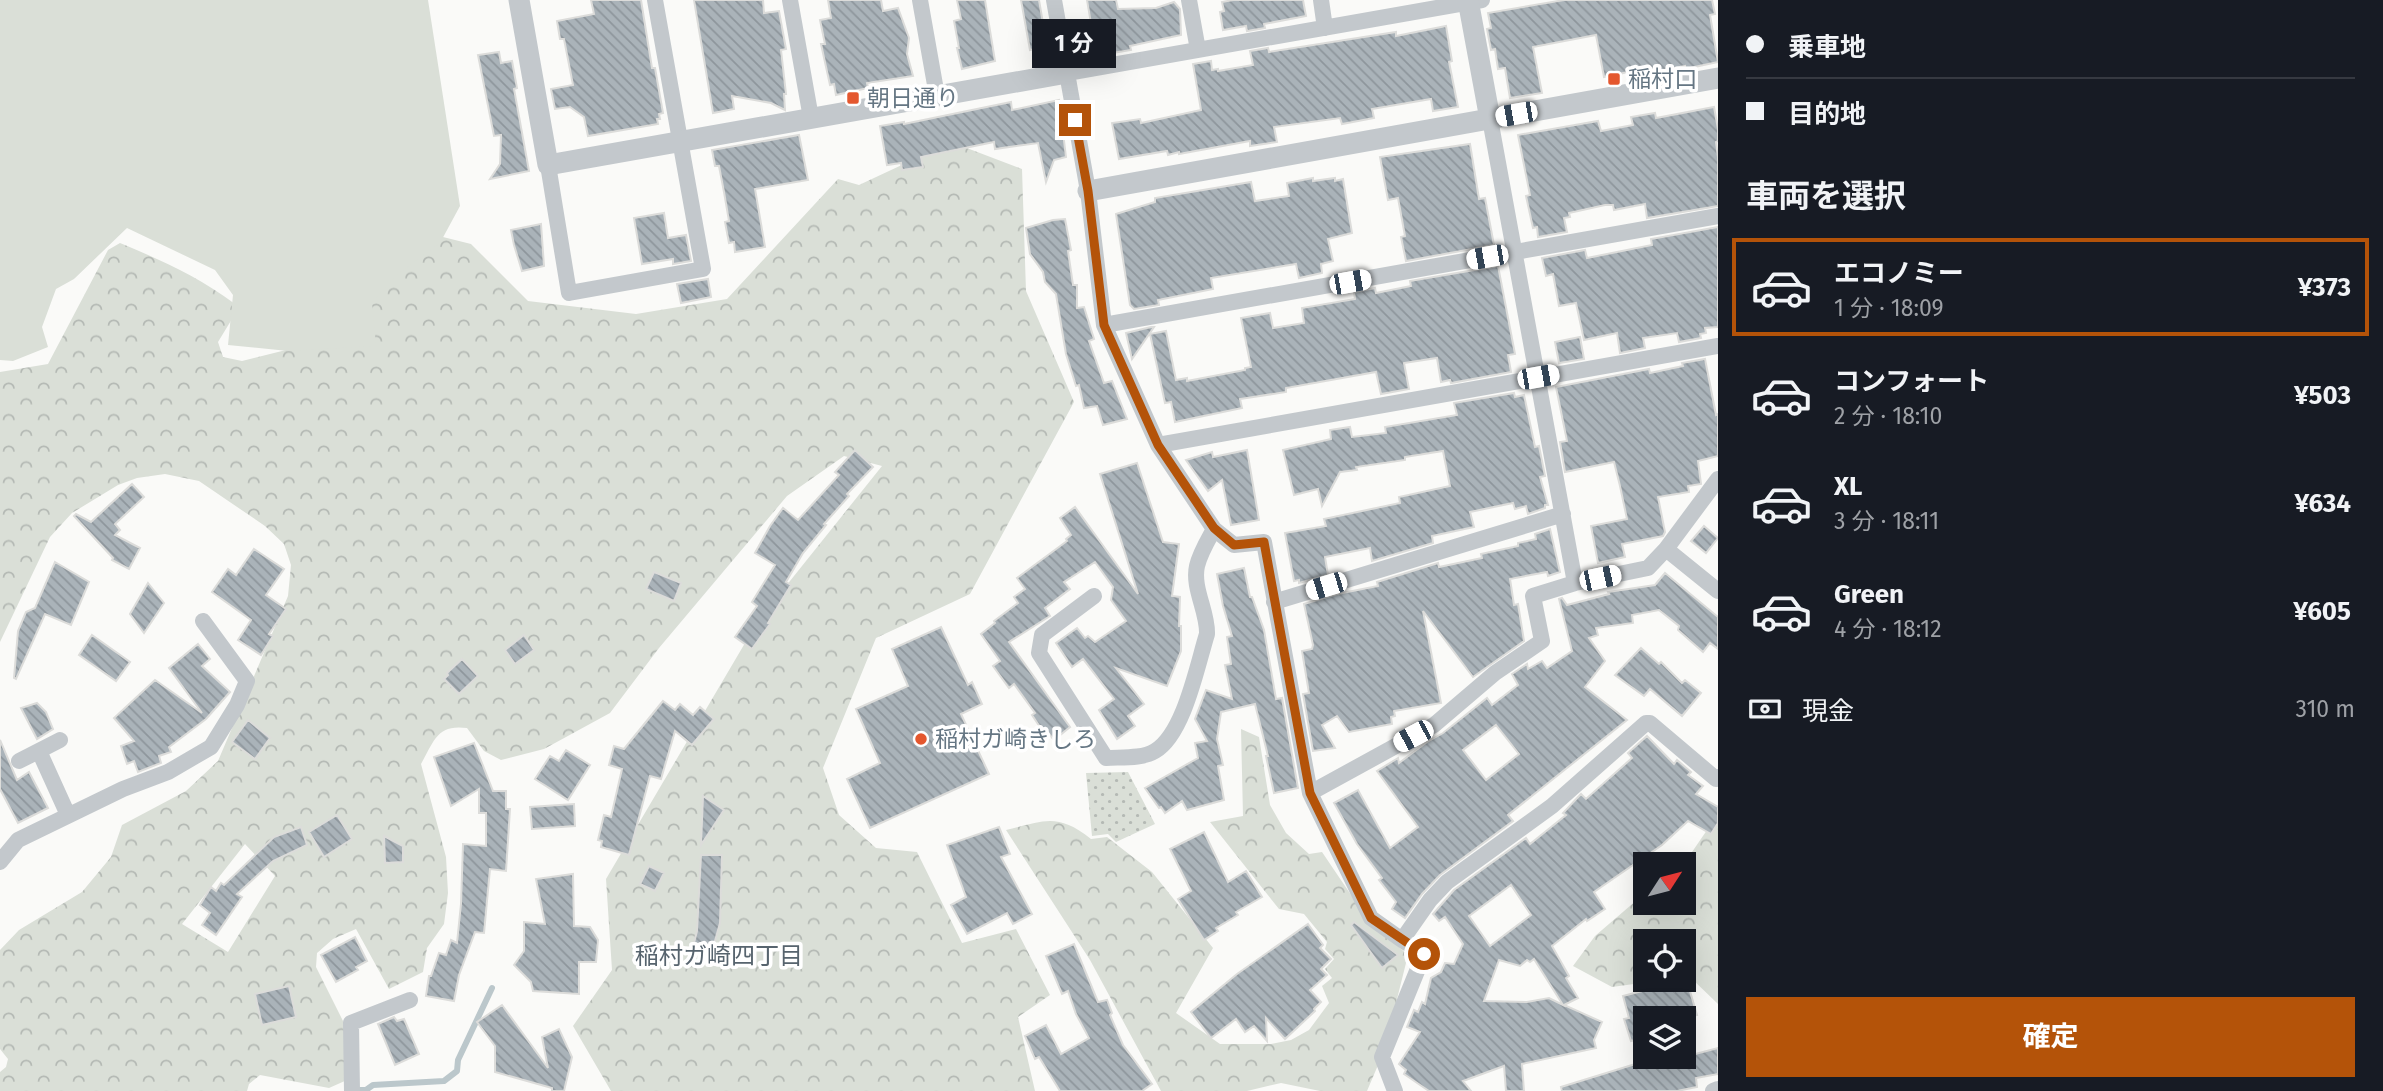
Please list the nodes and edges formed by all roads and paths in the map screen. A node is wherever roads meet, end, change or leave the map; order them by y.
1 (519, 0) edge
2 (655, 0) edge
3 (790, 0) edge
4 (920, 0) edge
5 (1054, 0) edge
6 (1189, 0) edge
7 (1321, 0) edge
8 (1473, 1) edge
9 (1325, 28) junction
10 (1198, 50) junction
11 (1067, 73) junction
12 (1718, 78) edge
13 (937, 96) junction
14 (811, 118) junction
15 (1490, 119) junction
16 (679, 141) junction
17 (548, 165) junction
18 (1088, 191) junction
19 (1718, 216) edge
20 (1515, 253) junction
21 (1104, 325) junction
22 (1718, 346) edge
23 (1538, 377) junction
24 (1158, 445) junction
25 (1718, 479) edge
26 (1563, 514) junction
27 (1214, 528) junction
28 (1666, 549) junction
29 (1576, 583) junction
30 (1718, 591) edge
31 (1094, 596) dead end
32 (1274, 602) junction
33 (203, 621) dead end
34 (60, 740) dead end
35 (39, 751) junction
36 (19, 761) dead end
37 (1718, 777) edge
38 (1310, 793) junction
39 (68, 815) junction
40 (0, 862) edge
41 (1402, 940) junction
42 (410, 1000) dead end
43 (1718, 1090) edge
44 (352, 1091) edge
45 (1395, 1091) edge
46 (1713, 1091) edge

1 - 17 street
2 - 16 street
3 - 14 street
4 - 13 street
5 - 11 street
6 - 10 street
7 - 9 street
8 - 9 street
8 - 15 street
9 - 10 street
10 - 11 street
11 - 13 street
11 - 18 street
12 - 15 street
13 - 14 street
14 - 16 street
15 - 18 street
15 - 20 street
16 - 17 street
16 - 17 street
18 - 21 street
19 - 20 street
20 - 21 street
20 - 23 street
21 - 24 street
22 - 23 street
23 - 24 street
23 - 26 street
24 - 27 street
25 - 28 street
26 - 29 street
26 - 32 street
27 - 31 street
27 - 32 street
28 - 29 street
28 - 30 street
29 - 38 street
32 - 38 street
33 - 39 street
34 - 35 street
35 - 36 street
35 - 39 street
37 - 41 street
38 - 41 street
39 - 40 street
41 - 45 street
42 - 44 street
43 - 46 street

